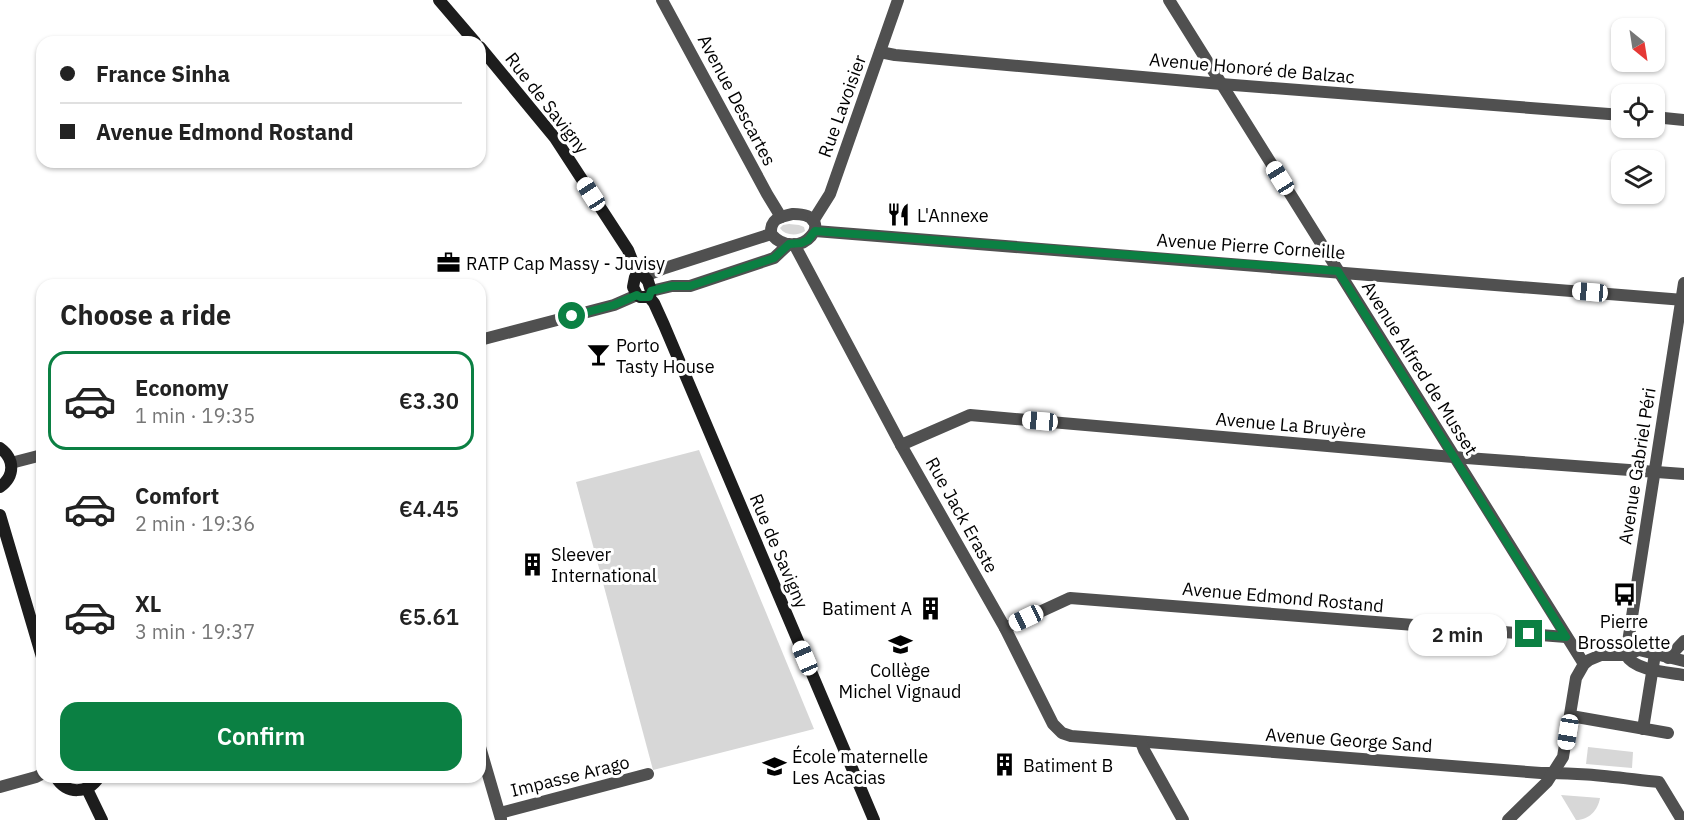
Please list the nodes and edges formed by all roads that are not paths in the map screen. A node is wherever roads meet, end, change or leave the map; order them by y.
1 (439, 0) edge
2 (662, 0) edge
3 (898, 0) edge
4 (1169, 0) edge
5 (470, 36) edge
6 (880, 52) junction
7 (486, 54) edge
8 (1221, 84) junction
9 (1611, 114) edge
10 (1665, 118) edge
11 (1684, 120) edge
12 (781, 217) junction
13 (814, 226) junction
14 (771, 234) junction
15 (791, 244) junction
16 (1338, 271) junction
17 (642, 276) junction
18 (1684, 283) edge
19 (646, 294) junction
20 (1683, 300) edge
21 (486, 338) edge
22 (901, 445) junction
23 (0, 448) edge
24 (36, 457) edge
25 (1454, 457) junction
26 (11, 464) junction
27 (1654, 472) junction
28 (1684, 474) edge
29 (0, 487) edge
30 (0, 515) edge
31 (1005, 628) junction
32 (36, 637) edge
33 (1566, 637) junction
34 (1684, 641) edge
35 (1654, 654) junction
36 (1626, 655) junction
37 (1668, 658) junction
38 (1684, 661) edge
39 (1584, 664) junction
40 (1658, 670) junction
41 (1684, 675) edge
42 (1571, 716) junction
43 (1643, 729) junction
44 (1668, 733) dead end
45 (1141, 742) junction
46 (486, 767) edge
47 (1554, 773) junction
48 (648, 774) dead end
49 (36, 777) edge
50 (61, 783) edge
51 (95, 783) edge
52 (0, 787) edge
53 (87, 789) junction
54 (501, 816) edge
55 (102, 820) edge
56 (874, 820) edge
57 (1182, 820) edge
58 (1508, 820) edge
59 (1682, 820) edge

1 - 5 street
2 - 12 street, Avenue Descartes
3 - 6 street, Rue Lavoisier
4 - 8 street, Avenue Alfred de Musset
6 - 8 street, Avenue Honoré de Balzac
6 - 13 street, Rue Lavoisier
7 - 17 street, Rue de Savigny
8 - 9 street, Avenue Honoré de Balzac
8 - 16 street, Avenue Alfred de Musset
10 - 11 street
12 - 13 street
12 - 14 street
13 - 15 street
13 - 16 street, Avenue Pierre Corneille
14 - 15 street
14 - 17 street
15 - 19 street
15 - 22 street, Rue Jack Eraste
16 - 20 street, Avenue Pierre Corneille
16 - 25 street, Avenue Alfred de Musset
17 - 19 street
18 - 20 street, Avenue Gabriel Péri
19 - 21 street
19 - 56 street, Rue de Savigny
20 - 27 street, Avenue Gabriel Péri
22 - 25 street, Avenue La Bruyère
22 - 31 street, Rue Jack Eraste
23 - 26 street
24 - 26 street
25 - 27 street, Avenue La Bruyère
25 - 33 street, Avenue Alfred de Musset
26 - 29 street
27 - 28 street, Avenue La Bruyère
27 - 36 street, Avenue Gabriel Péri
30 - 32 street
31 - 33 street, Avenue Edmond Rostand
31 - 45 street, Rue Jack Eraste
33 - 39 street, Avenue Alfred de Musset
34 - 37 street
35 - 36 street
35 - 37 street
35 - 40 street
36 - 39 street
36 - 40 street
37 - 38 street
39 - 42 street
40 - 41 street
40 - 43 street
42 - 43 street
42 - 47 street
43 - 44 street
45 - 47 street, Avenue George Sand
45 - 57 street
46 - 54 street
47 - 58 street
47 - 59 street, Avenue George Sand
48 - 54 street, Impasse Arago
49 - 52 street
50 - 53 street
51 - 53 street
53 - 55 street

